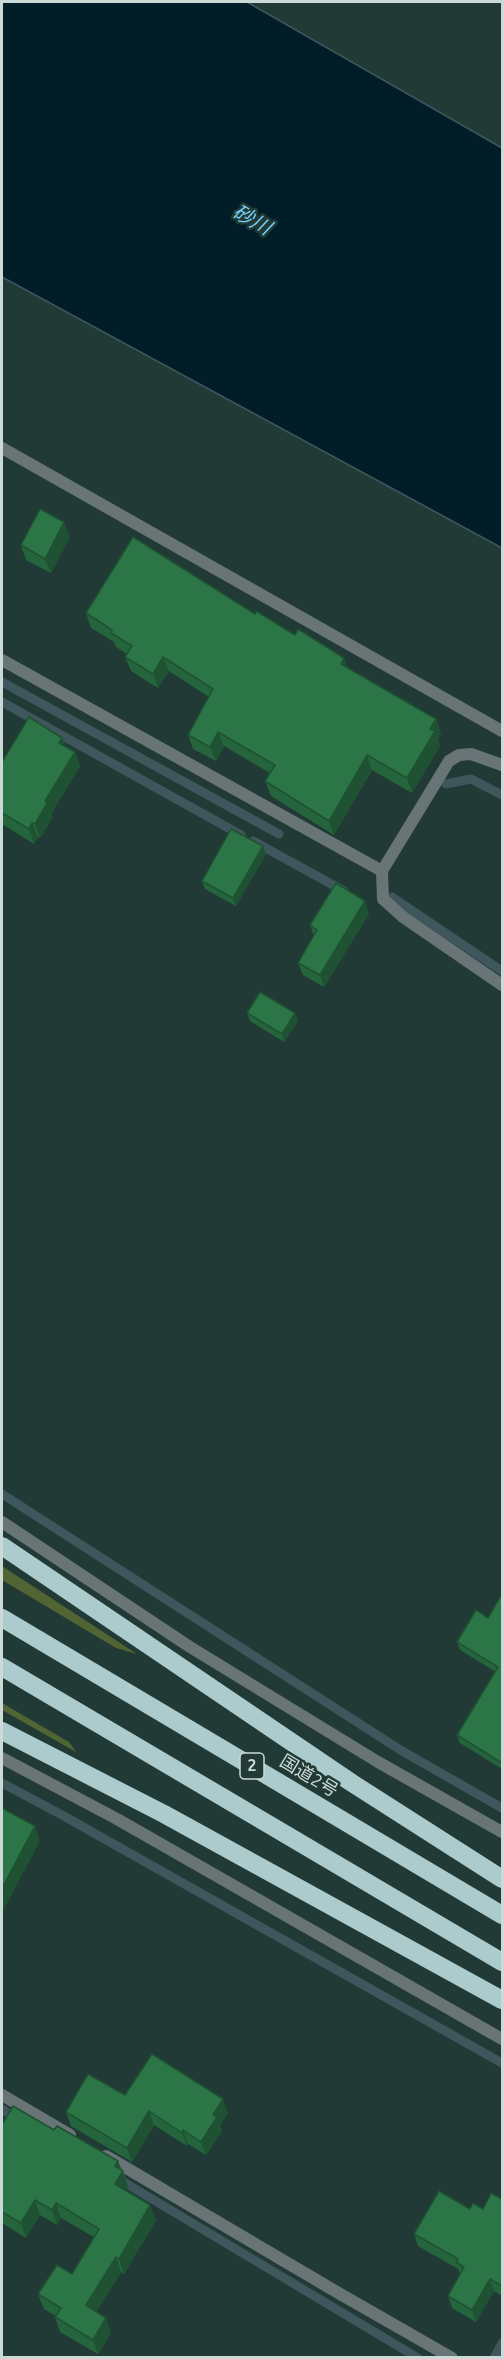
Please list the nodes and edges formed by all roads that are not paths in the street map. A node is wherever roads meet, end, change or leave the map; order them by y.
1 (2, 448) edge
2 (2, 660) edge
3 (502, 731) edge
4 (502, 765) edge
5 (382, 871) junction
6 (502, 985) edge
7 (2, 1522) edge
8 (2, 1546) edge
9 (2, 1618) edge
10 (2, 1667) edge
11 (2, 1731) edge
12 (2, 1758) edge
13 (502, 1832) edge
14 (502, 1879) edge
15 (502, 1915) edge
16 (502, 1962) edge
17 (502, 2000) edge
18 (502, 2039) edge
19 (2, 2095) edge
20 (452, 2358) edge

1 - 3 street
2 - 5 street
4 - 5 street
5 - 6 street
7 - 13 street
8 - 14 highway
9 - 15 highway, 国道2号 / 2
10 - 16 highway, 2
11 - 17 highway
12 - 18 street
19 - 20 street

